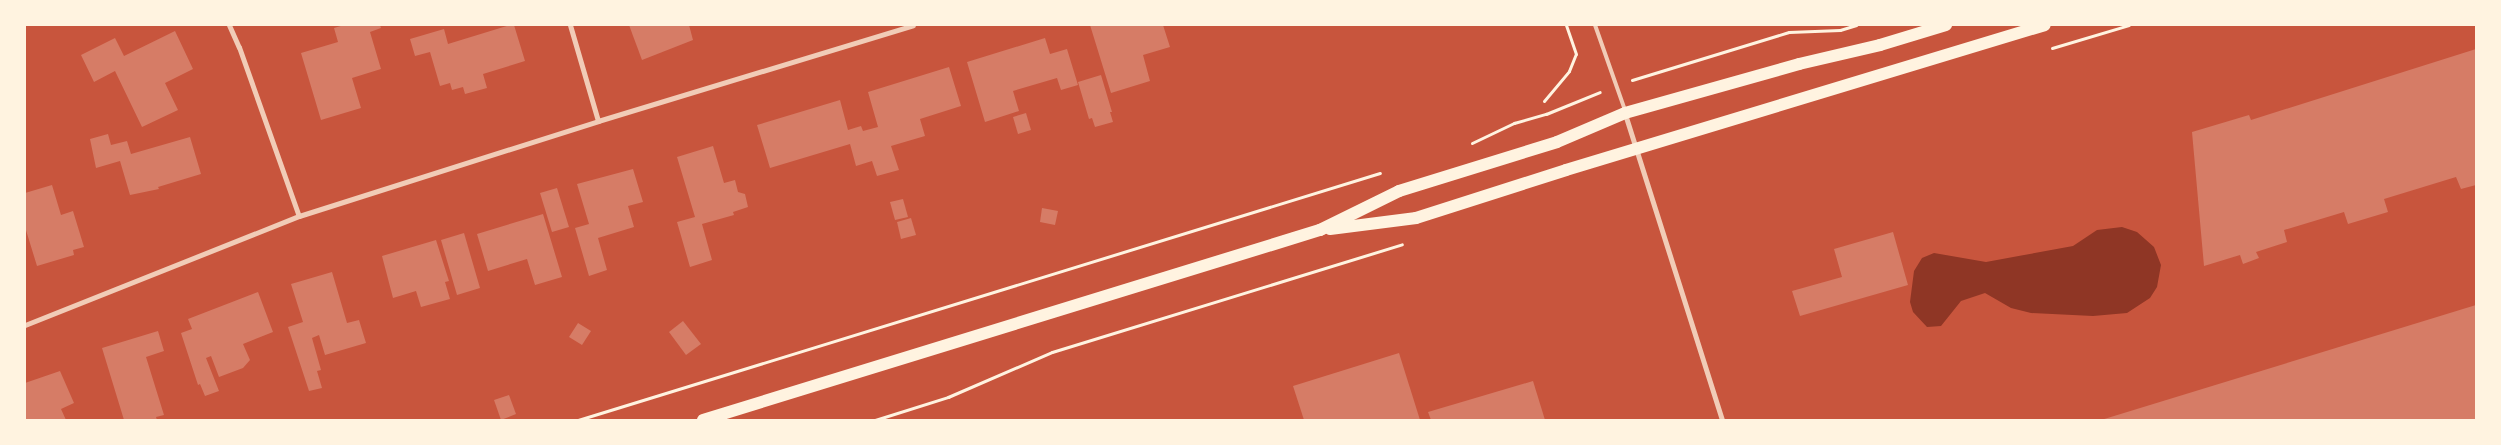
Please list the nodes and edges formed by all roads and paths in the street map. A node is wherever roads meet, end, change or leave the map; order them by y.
1 (229, 25) edge
2 (570, 25) edge
3 (913, 25) edge
4 (1566, 25) edge
5 (1595, 25) edge
6 (1856, 25) edge
7 (1946, 25) edge
8 (2045, 25) edge
9 (1617, 85) junction
10 (1544, 101) dead end
11 (1625, 113) junction
12 (598, 121) junction
13 (1469, 144) dead end
14 (1636, 149) junction
15 (1384, 172) dead end
16 (299, 216) junction
17 (1320, 230) junction
18 (25, 325) edge
19 (578, 420) edge
20 (703, 420) edge
21 (1722, 420) edge

1 - 16 street
2 - 12 street
3 - 12 street
4 - 10 path
5 - 9 lane
6 - 9 path
7 - 11 main road
8 - 14 main road
9 - 11 lane
9 - 13 path
11 - 14 street
11 - 17 main road
12 - 16 street
14 - 17 main road
14 - 21 street
15 - 19 path
16 - 18 street
17 - 20 main road

